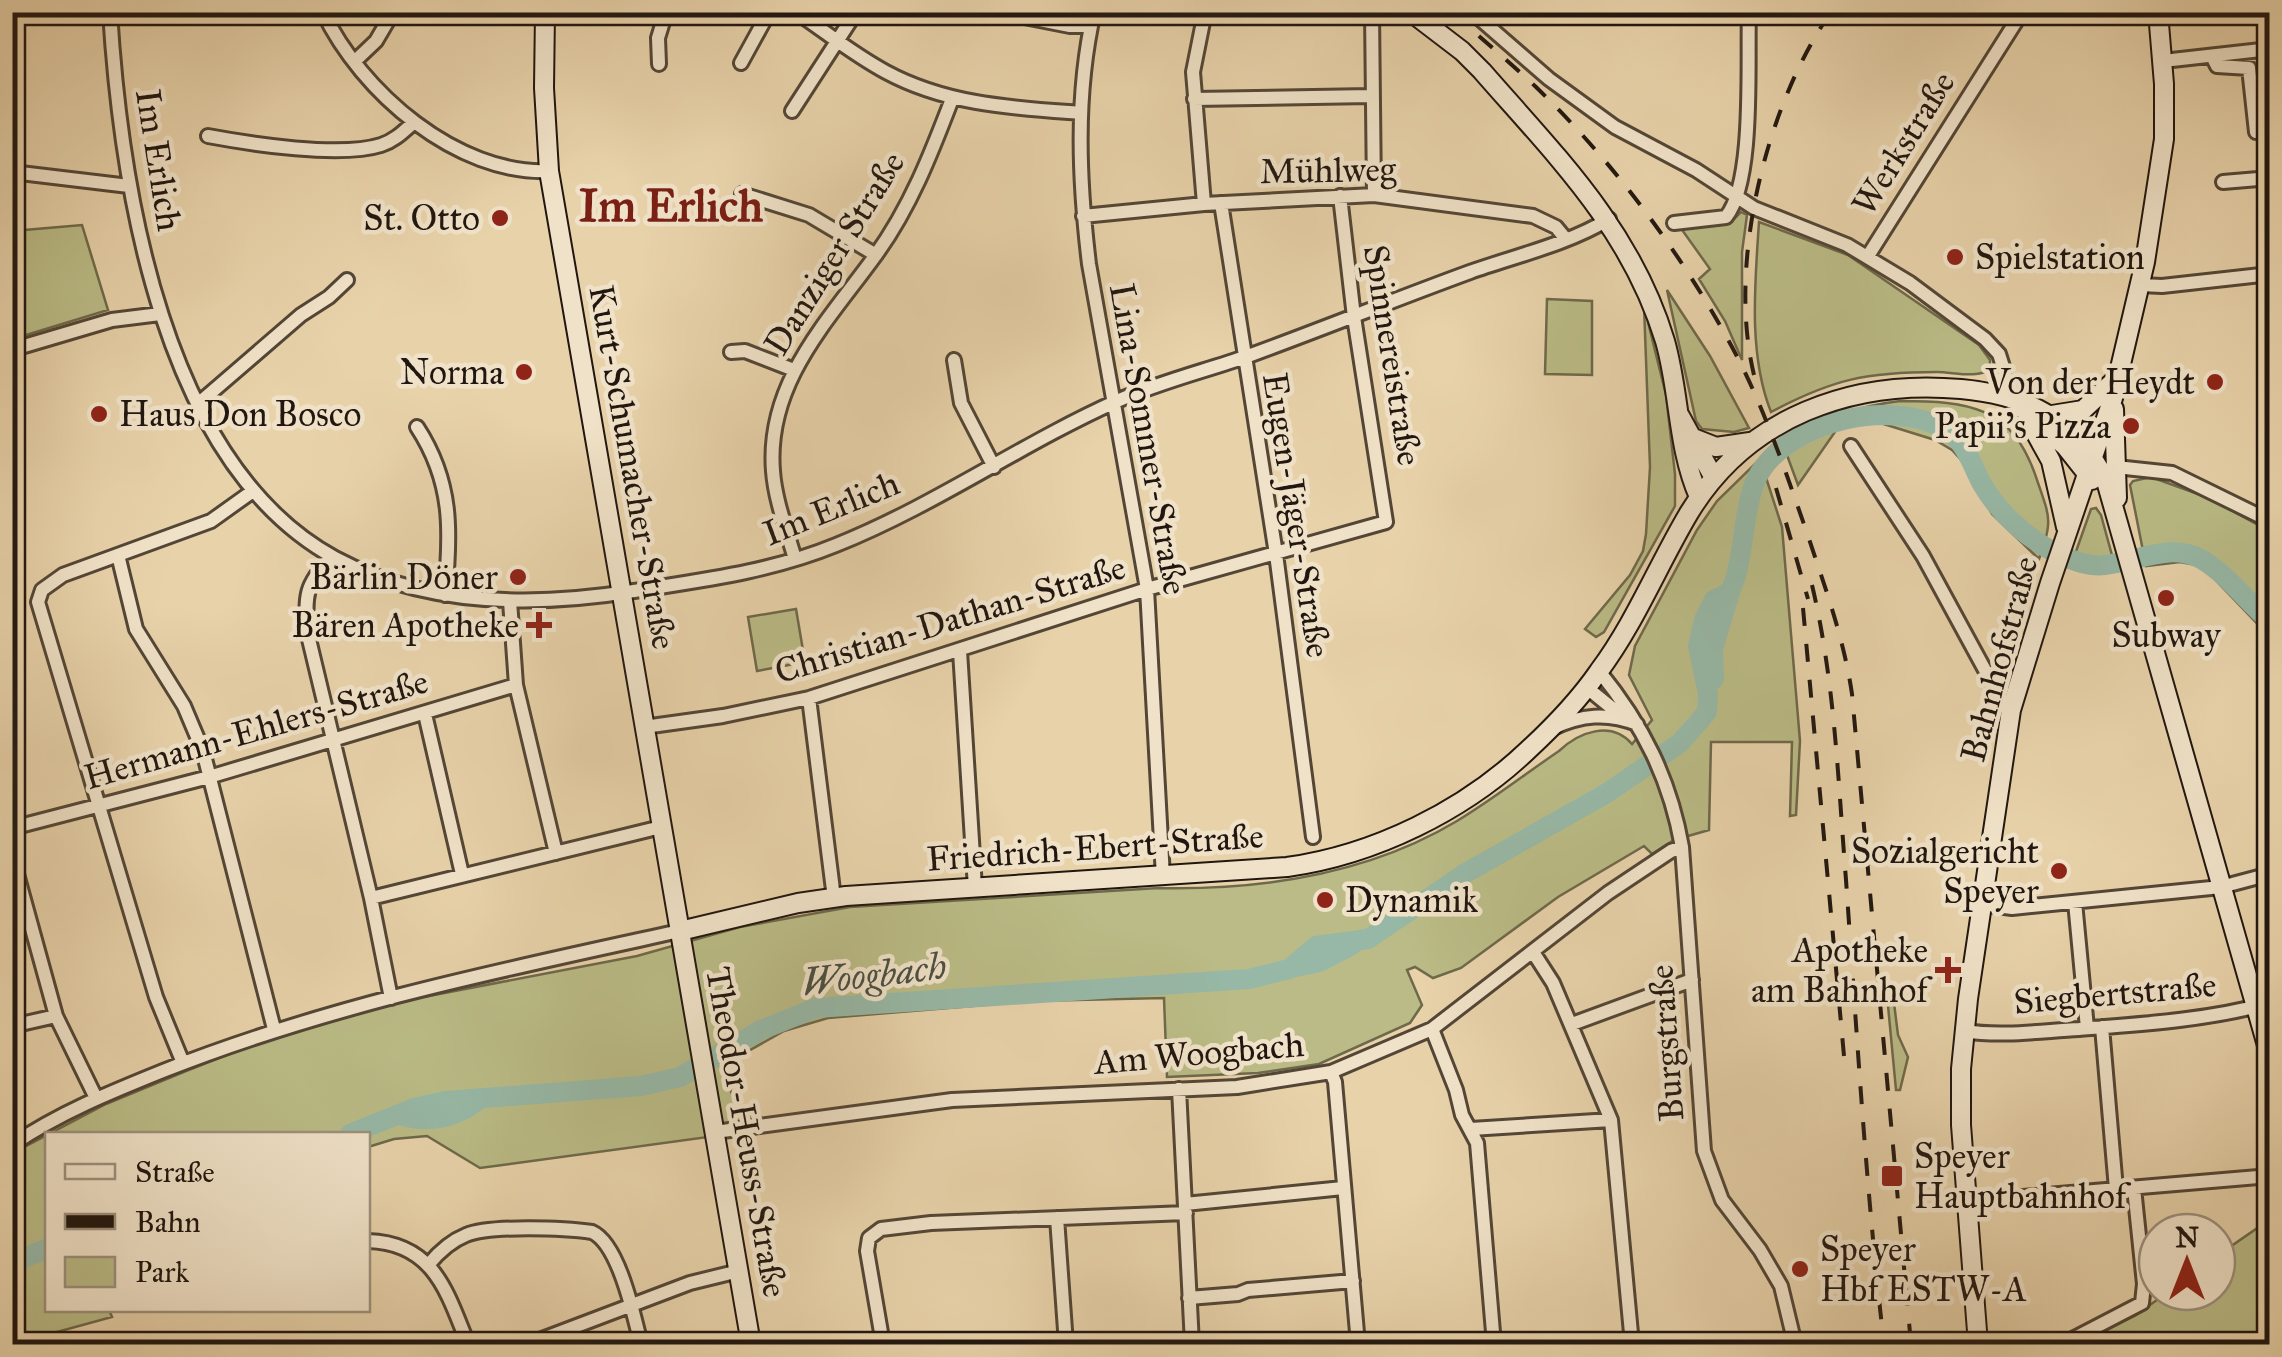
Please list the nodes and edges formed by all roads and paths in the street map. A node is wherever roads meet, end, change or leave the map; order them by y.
1 (323, 12) edge
2 (393, 12) edge
3 (545, 12) edge
4 (666, 12) edge
5 (769, 12) edge
6 (796, 12) edge
7 (856, 12) edge
8 (999, 12) edge
9 (1204, 12) edge
10 (1372, 12) edge
11 (1411, 12) edge
12 (1472, 12) edge
13 (1748, 12) edge
14 (2022, 12) edge
15 (2158, 12) edge
16 (111, 13) edge
17 (1092, 19) edge
18 (838, 40) junction
19 (2270, 49) edge
20 (2212, 56) junction
21 (354, 60) junction
22 (2163, 61) junction
23 (741, 62) dead end
24 (660, 64) dead end
25 (1371, 96) junction
26 (952, 99) junction
27 (1194, 99) junction
28 (792, 111) dead end
29 (1081, 113) junction
30 (413, 122) junction
31 (2256, 132) dead end
32 (208, 136) dead end
33 (549, 170) junction
34 (12, 172) edge
35 (2270, 178) edge
36 (2223, 182) dead end
37 (129, 186) junction
38 (742, 194) dead end
39 (1374, 194) junction
40 (1340, 196) junction
41 (1738, 198) junction
42 (1220, 203) junction
43 (1204, 204) junction
44 (1083, 216) junction
45 (1608, 219) junction
46 (1674, 223) dead end
47 (1565, 238) junction
48 (876, 255) junction
49 (1868, 256) junction
50 (2270, 274) edge
51 (347, 280) dead end
52 (2141, 284) junction
53 (160, 314) junction
54 (1354, 316) junction
55 (14, 349) edge
56 (732, 352) dead end
57 (1243, 358) junction
58 (954, 360) dead end
59 (794, 370) junction
60 (2119, 376) junction
61 (2113, 398) junction
62 (2010, 400) junction
63 (1113, 403) junction
64 (199, 404) junction
65 (2052, 415) junction
66 (1680, 416) junction
67 (417, 427) dead end
68 (1693, 438) junction
69 (1751, 442) junction
70 (1851, 446) dead end
71 (2090, 465) junction
72 (994, 467) junction
73 (2116, 467) junction
74 (1714, 478) junction
75 (253, 491) junction
76 (1700, 496) junction
77 (2270, 520) edge
78 (1386, 522) joint
79 (2122, 536) junction
80 (2065, 537) junction
81 (1276, 554) junction
82 (118, 555) junction
83 (332, 557) junction
84 (795, 559) junction
85 (1147, 589) junction
86 (621, 593) junction
87 (445, 595) junction
88 (510, 600) junction
89 (960, 651) junction
90 (1600, 671) junction
91 (516, 685) junction
92 (1586, 687) junction
93 (809, 698) junction
94 (2011, 710) junction
95 (425, 714) junction
96 (1634, 725) junction
97 (644, 726) junction
98 (1548, 731) junction
99 (334, 740) junction
100 (210, 777) junction
101 (98, 808) junction
102 (661, 827) junction
103 (12, 828) edge
104 (1313, 837) dead end
105 (1682, 848) junction
106 (556, 852) junction
107 (12, 856) edge
108 (462, 874) junction
109 (2270, 874) edge
110 (1163, 876) junction
111 (2221, 887) junction
112 (974, 888) junction
113 (371, 898) junction
114 (834, 898) junction
115 (2075, 902) junction
116 (1982, 904) junction
117 (680, 931) junction
118 (1532, 952) junction
119 (1692, 980) junction
120 (391, 998) junction
121 (2263, 1005) edge
122 (56, 1016) junction
123 (1572, 1024) junction
124 (12, 1026) edge
125 (2094, 1028) junction
126 (1432, 1029) junction
127 (274, 1030) junction
128 (1964, 1031) junction
129 (2270, 1056) edge
130 (183, 1064) junction
131 (1331, 1072) junction
132 (1179, 1089) junction
133 (96, 1098) junction
134 (1612, 1120) junction
135 (1471, 1129) junction
136 (715, 1132) junction
137 (12, 1145) edge
138 (2270, 1176) edge
139 (1344, 1188) junction
140 (2134, 1188) junction
141 (2116, 1189) junction
142 (1965, 1202) junction
143 (1185, 1209) junction
144 (1057, 1218) junction
145 (370, 1240) edge
146 (429, 1264) junction
147 (739, 1271) junction
148 (1353, 1282) junction
149 (1190, 1298) junction
150 (630, 1307) junction
151 (468, 1344) edge
152 (529, 1344) edge
153 (641, 1344) edge
154 (751, 1344) edge
155 (883, 1344) edge
156 (1056, 1344) edge
157 (1066, 1344) edge
158 (1192, 1344) edge
159 (1358, 1344) edge
160 (1494, 1344) edge
161 (1632, 1344) edge
162 (1795, 1344) edge
163 (1978, 1344) edge
164 (2063, 1344) edge

1 - 21 street
2 - 21 street
3 - 33 main road, Kurt-Schumacher-Straße
4 - 24 street
5 - 23 street
6 - 18 street
7 - 18 street
8 - 17 street
9 - 27 street
10 - 25 street
11 - 45 main road
12 - 41 street
13 - 41 street
14 - 49 street, Werkstraße
15 - 22 main road
16 - 37 street, Im Erlich
17 - 29 street, Lina-Sommer-Straße
18 - 26 street
18 - 28 street
19 - 20 street
20 - 22 street
20 - 31 street
21 - 30 street
22 - 52 main road
25 - 27 street
25 - 39 street
26 - 29 street
26 - 48 street, Danziger Straße
27 - 43 street
29 - 44 street, Lina-Sommer-Straße
30 - 32 street
30 - 33 street
33 - 86 main road, Kurt-Schumacher-Straße
34 - 37 street
35 - 36 street
37 - 53 street, Im Erlich
38 - 48 street
39 - 40 street, Mühlweg
39 - 47 street, Mühlweg
40 - 42 street, Mühlweg
40 - 54 street, Spinnereistraße
41 - 46 street
41 - 49 street
42 - 43 street, Mühlweg
42 - 57 street, Eugen-Jäger-Straße
43 - 44 street, Mühlweg
44 - 63 street, Lina-Sommer-Straße
45 - 47 street, Im Erlich
45 - 66 main road
47 - 54 street, Im Erlich
48 - 59 street, Danziger Straße
49 - 62 street
50 - 52 street
51 - 64 street
52 - 60 main road
53 - 55 street
53 - 64 street, Im Erlich
54 - 57 street, Im Erlich
54 - 78 street, Spinnereistraße
56 - 59 street
57 - 63 street, Im Erlich
57 - 81 street, Eugen-Jäger-Straße
58 - 72 street
59 - 84 street, Danziger Straße
60 - 61 main road
60 - 65 main road
61 - 71 main road, Bahnhofstraße
61 - 73 main road
62 - 65 main road, Friedrich-Ebert-Straße
62 - 69 main road, Friedrich-Ebert-Straße
62 - 71 main road
62 - 80 main road
63 - 72 street, Im Erlich
63 - 85 street, Lina-Sommer-Straße
64 - 75 street, Im Erlich
65 - 71 main road, Friedrich-Ebert-Straße
66 - 68 main road
66 - 76 main road
67 - 87 street
68 - 69 main road
68 - 74 main road
69 - 74 main road, Friedrich-Ebert-Straße
70 - 94 street
71 - 79 main road
71 - 80 main road, Bahnhofstraße
72 - 84 street, Im Erlich
73 - 77 street
73 - 79 main road
74 - 76 main road, Friedrich-Ebert-Straße
75 - 82 street
75 - 83 street, Im Erlich
76 - 90 main road, Friedrich-Ebert-Straße
78 - 81 street, Christian-Dathan-Straße
79 - 111 main road
80 - 94 main road, Bahnhofstraße
81 - 85 street, Christian-Dathan-Straße
81 - 104 street, Eugen-Jäger-Straße
82 - 100 street
82 - 101 street
83 - 87 street, Im Erlich
83 - 99 street
84 - 86 street, Im Erlich
85 - 89 street, Christian-Dathan-Straße
85 - 110 street, Lina-Sommer-Straße
86 - 88 street, Im Erlich
86 - 97 main road, Kurt-Schumacher-Straße
87 - 88 street, Im Erlich
88 - 91 street
89 - 93 street, Christian-Dathan-Straße
89 - 112 street
90 - 92 main road, Friedrich-Ebert-Straße
90 - 96 street, Burgstraße
91 - 95 street, Hermann-Ehlers-Straße
91 - 106 street
92 - 96 street, Burgstraße
92 - 98 main road, Friedrich-Ebert-Straße
93 - 97 street, Christian-Dathan-Straße
93 - 114 street
94 - 116 main road, Bahnhofstraße
95 - 99 street, Hermann-Ehlers-Straße
95 - 108 street
96 - 98 street
96 - 105 street, Burgstraße
97 - 102 main road, Kurt-Schumacher-Straße
98 - 110 main road, Friedrich-Ebert-Straße
99 - 100 street, Hermann-Ehlers-Straße
99 - 113 street
100 - 101 street, Hermann-Ehlers-Straße
100 - 127 street
101 - 103 street, Hermann-Ehlers-Straße
101 - 130 street
102 - 106 street
102 - 117 main road, Kurt-Schumacher-Straße
105 - 118 street, Am Woogbach
105 - 119 street, Burgstraße
106 - 108 street
107 - 122 street
108 - 113 street
109 - 111 street
110 - 112 main road, Friedrich-Ebert-Straße
111 - 115 street
111 - 121 main road
112 - 114 main road, Friedrich-Ebert-Straße
113 - 120 street
114 - 117 main road, Friedrich-Ebert-Straße
115 - 116 street
115 - 125 street
116 - 128 main road, Bahnhofstraße
117 - 120 street, Friedrich-Ebert-Straße
117 - 136 main road, Theodor-Heuss-Straße
118 - 123 street
118 - 126 street, Am Woogbach
119 - 123 street
119 - 162 street, Burgstraße
120 - 127 street, Friedrich-Ebert-Straße
121 - 125 street, Siegbertstraße
121 - 129 main road
122 - 124 street
122 - 133 street
123 - 134 street
125 - 128 street, Siegbertstraße
125 - 141 street
126 - 131 street, Am Woogbach
126 - 135 street
127 - 130 street, Friedrich-Ebert-Straße
128 - 142 main road, Bahnhofstraße
130 - 133 street, Friedrich-Ebert-Straße
131 - 132 street, Am Woogbach
131 - 139 street
132 - 136 street, Am Woogbach
132 - 143 street
133 - 137 street, Friedrich-Ebert-Straße
134 - 135 street
134 - 161 street
135 - 160 street
136 - 147 main road, Theodor-Heuss-Straße
138 - 140 street
139 - 143 street
139 - 148 street
140 - 141 street
140 - 164 street
141 - 142 street
142 - 163 main road, Bahnhofstraße
143 - 144 street
143 - 149 street
144 - 155 street
144 - 157 street
145 - 146 street
146 - 150 street
146 - 151 street
147 - 150 street
147 - 154 main road, Theodor-Heuss-Straße
148 - 149 street
148 - 159 street
149 - 158 street
150 - 152 street
150 - 153 street
156 - 157 street

